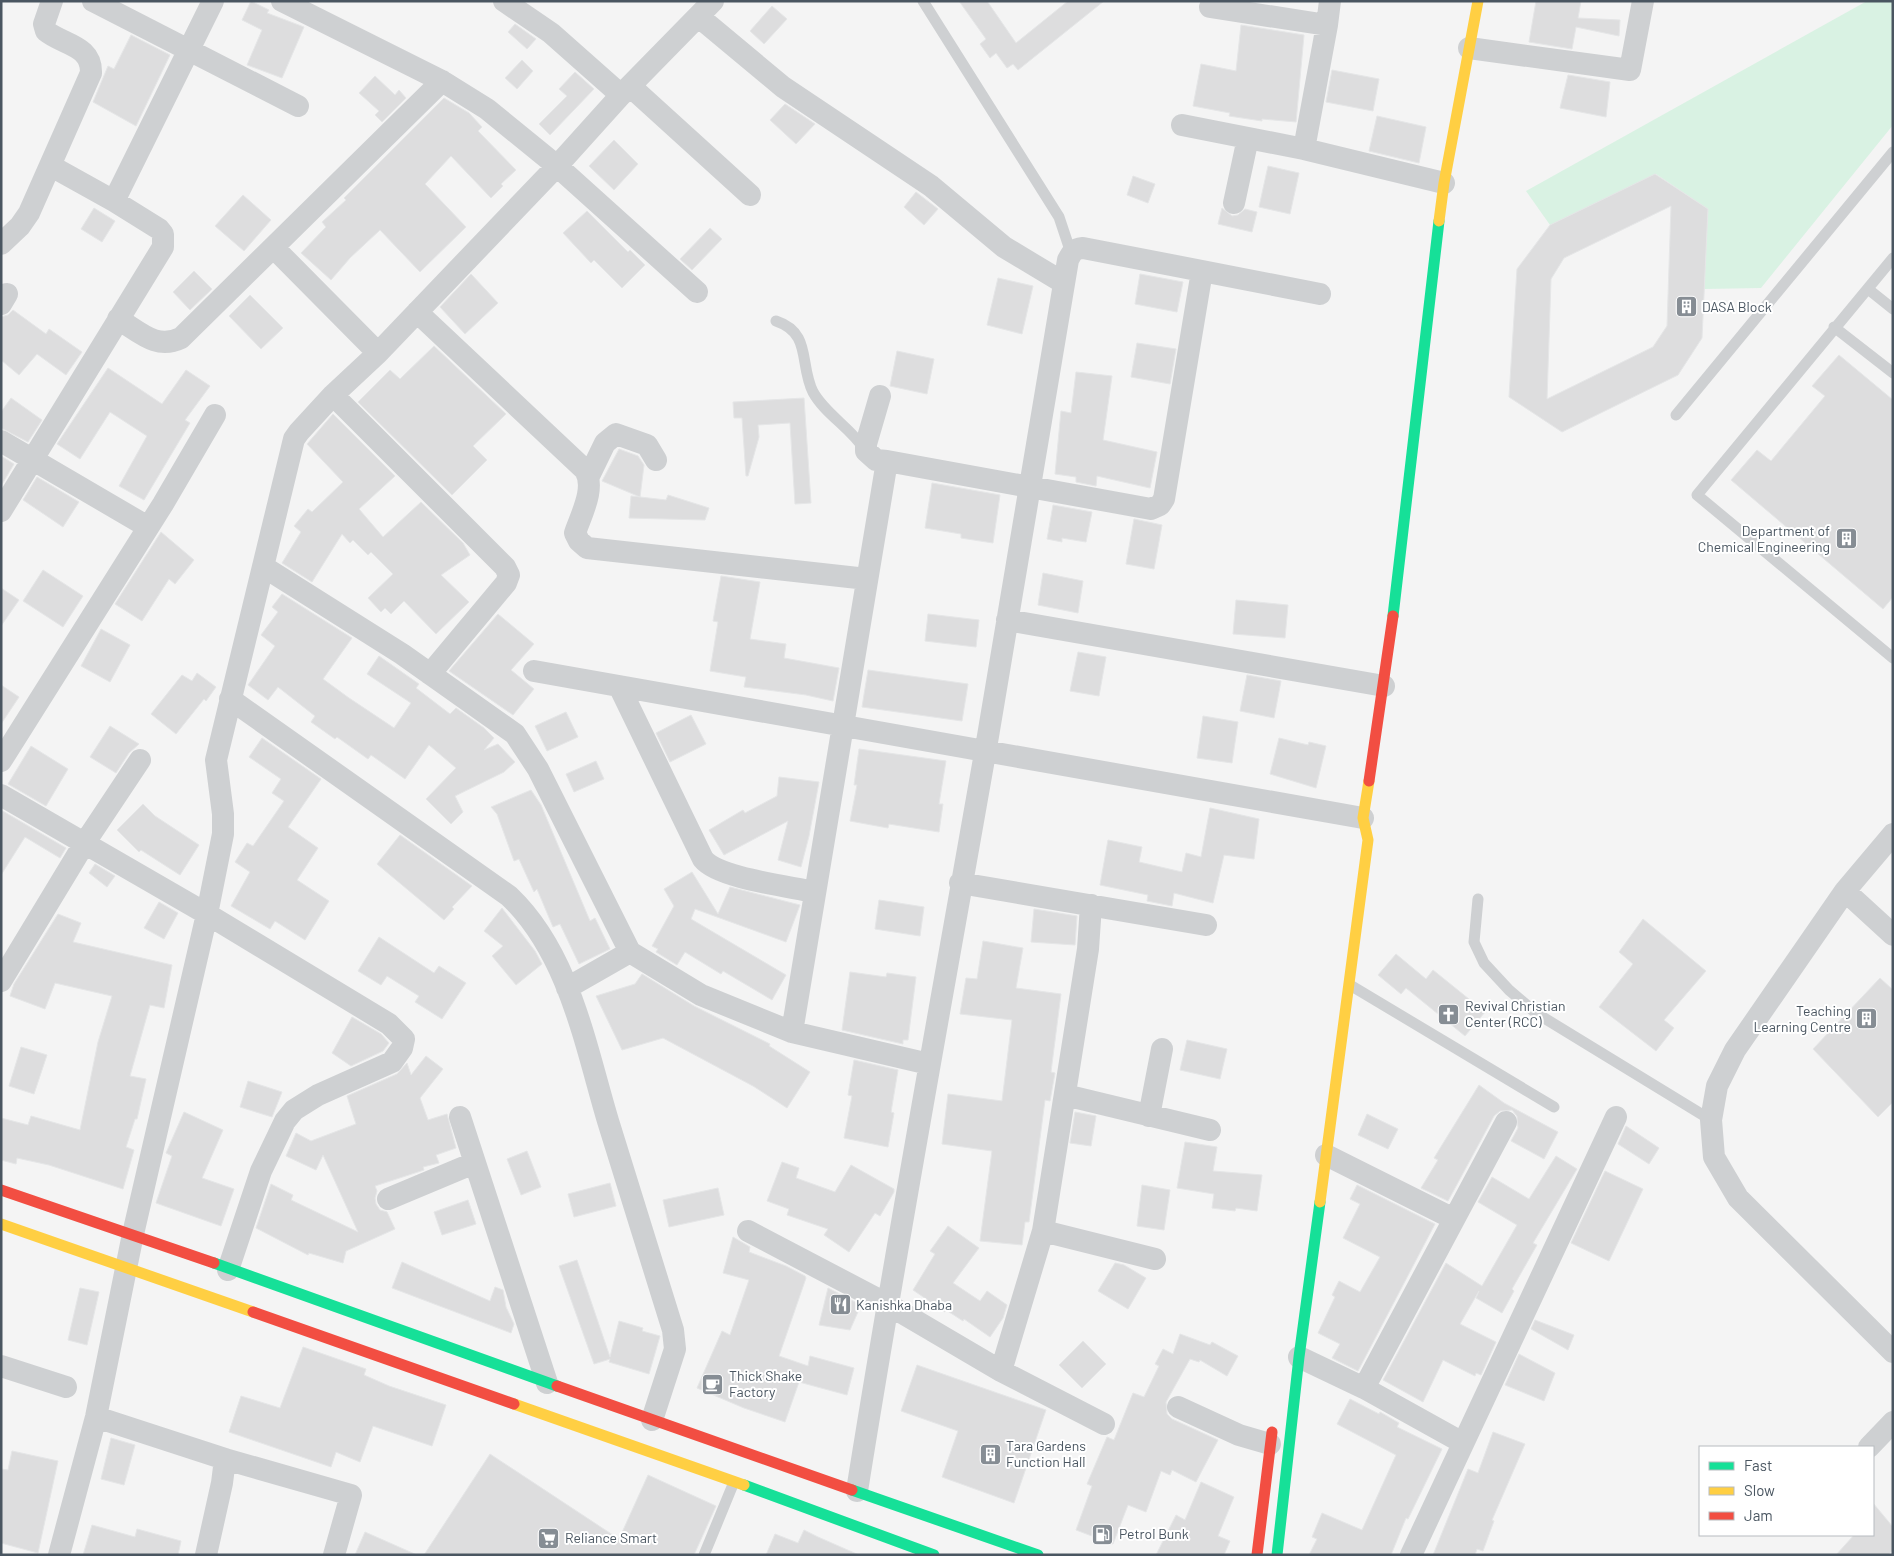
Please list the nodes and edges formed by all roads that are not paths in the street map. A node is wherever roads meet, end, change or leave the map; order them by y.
1 (52, 1) edge
2 (93, 1) edge
3 (213, 1) edge
4 (282, 1) edge
5 (923, 1) edge
6 (1330, 1) edge
7 (1478, 1) edge
8 (1643, 1) edge
9 (506, 2) edge
10 (1210, 6) dead end
11 (706, 9) edge
12 (1327, 25) junction
13 (1469, 48) junction
14 (190, 50) junction
15 (442, 81) junction
16 (625, 91) junction
17 (298, 106) dead end
18 (1182, 125) dead end
19 (1248, 138) junction
20 (1304, 149) junction
21 (1893, 152) edge
22 (51, 166) junction
23 (557, 166) junction
24 (1444, 183) junction
25 (750, 195) dead end
26 (114, 201) junction
27 (1234, 203) dead end
28 (1, 244) edge
29 (274, 248) junction
30 (1071, 253) junction
31 (1893, 258) edge
32 (1202, 271) junction
33 (1064, 284) junction
34 (1868, 288) junction
35 (697, 292) dead end
36 (1320, 294) dead end
37 (1893, 309) edge
38 (417, 312) junction
39 (118, 319) junction
40 (776, 321) dead end
41 (1834, 327) junction
42 (378, 352) junction
43 (1893, 373) edge
44 (333, 395) junction
45 (880, 396) dead end
46 (215, 415) dead end
47 (1676, 415) dead end
48 (1, 441) edge
49 (866, 451) junction
50 (32, 459) junction
51 (656, 460) dead end
52 (886, 461) junction
53 (589, 476) junction
54 (1031, 487) junction
55 (1, 511) edge
56 (148, 527) junction
57 (264, 567) junction
58 (867, 579) junction
59 (1007, 620) junction
60 (1893, 658) edge
61 (534, 671) dead end
62 (430, 674) junction
63 (619, 686) junction
64 (1384, 686) junction
65 (230, 699) junction
66 (843, 727) junction
67 (985, 750) junction
68 (140, 760) dead end
69 (1, 761) edge
70 (1, 795) edge
71 (1358, 823) junction
72 (1893, 834) edge
73 (84, 844) junction
74 (960, 883) junction
75 (1845, 890) junction
76 (814, 892) junction
77 (1478, 899) dead end
78 (1091, 905) junction
79 (208, 914) junction
80 (1206, 925) dead end
81 (1893, 935) edge
82 (630, 952) junction
83 (1, 981) edge
84 (1348, 984) junction
85 (567, 988) junction
86 (792, 1032) junction
87 (1162, 1049) dead end
88 (928, 1064) junction
89 (1064, 1096) junction
90 (1554, 1107) dead end
91 (460, 1116) dead end
92 (1149, 1116) junction
93 (1616, 1116) dead end
94 (1711, 1120) junction
95 (1506, 1122) dead end
96 (1210, 1130) dead end
97 (1326, 1155) junction
98 (474, 1163) junction
99 (1, 1190) edge
100 (388, 1199) dead end
101 (1454, 1219) junction
102 (1, 1224) edge
103 (748, 1231) dead end
104 (1043, 1231) junction
105 (133, 1234) junction
106 (1155, 1259) dead end
107 (128, 1268) junction
108 (228, 1270) junction
109 (887, 1304) junction
110 (1893, 1352) edge
111 (1299, 1357) junction
112 (1, 1366) edge
113 (1001, 1371) junction
114 (547, 1384) junction
115 (66, 1386) dead end
116 (1364, 1388) junction
117 (1178, 1407) dead end
118 (96, 1417) junction
119 (652, 1420) junction
120 (1893, 1422) edge
121 (1104, 1424) dead end
122 (1271, 1434) joint
123 (1463, 1443) junction
124 (1870, 1446) edge
125 (225, 1459) junction
126 (734, 1482) junction
127 (857, 1491) junction
128 (59, 1555) edge
129 (206, 1555) edge
130 (334, 1555) edge
131 (704, 1555) edge
132 (934, 1555) edge
133 (1038, 1555) edge
134 (1257, 1555) edge
135 (1277, 1555) edge
136 (1411, 1555) edge

1 - 22 street
2 - 14 street
3 - 14 street
4 - 15 street
5 - 30 lane
6 - 12 street
7 - 13 main road
8 - 13 street
9 - 16 street
10 - 12 street
11 - 16 street
11 - 33 street
12 - 20 street
13 - 24 main road
14 - 17 street
14 - 26 street
15 - 23 street
15 - 29 street
16 - 23 street
16 - 25 street
18 - 19 street
19 - 20 street
19 - 27 street
20 - 24 street
21 - 47 lane
22 - 26 street
22 - 28 street
23 - 35 street
23 - 38 street
24 - 64 main road
26 - 39 street
29 - 39 street
29 - 42 street
30 - 32 street
30 - 33 street
31 - 34 lane
32 - 36 street
32 - 54 street
33 - 54 street
34 - 37 lane
34 - 41 lane
38 - 42 street
38 - 53 street
39 - 50 street
40 - 49 lane
41 - 43 lane
41 - 60 lane
42 - 44 street
44 - 57 street
44 - 62 street
45 - 49 street
46 - 56 street
48 - 50 street
49 - 52 street
50 - 55 street
50 - 56 street
51 - 53 street
52 - 54 street
52 - 58 street
53 - 58 street
54 - 59 street
56 - 69 street
57 - 62 street
57 - 65 street
58 - 66 street
59 - 64 street
59 - 67 street
61 - 63 street
62 - 82 street
63 - 66 street
63 - 76 street
64 - 71 main road
65 - 79 street
65 - 85 street
66 - 67 street
66 - 76 street
67 - 71 street
67 - 74 street
68 - 73 street
70 - 73 street
71 - 84 main road
72 - 75 street
73 - 79 street
73 - 83 street
74 - 78 street
74 - 88 street
75 - 81 street
75 - 94 street
76 - 86 street
77 - 94 lane
78 - 80 street
78 - 89 street
79 - 105 street
79 - 108 street
82 - 85 street
82 - 86 street
84 - 90 lane
84 - 97 main road
85 - 119 street
86 - 88 street
87 - 92 street
88 - 109 street
89 - 92 street
89 - 104 street
91 - 98 street
92 - 96 street
93 - 123 street
94 - 110 street
95 - 101 street
97 - 101 street
97 - 111 main road
98 - 100 street
98 - 114 street
99 - 105 main road
101 - 116 street
102 - 107 main road
103 - 109 street
104 - 106 street
104 - 113 street
105 - 107 street
105 - 108 main road
107 - 118 street
107 - 126 main road
108 - 114 main road
109 - 113 street
109 - 127 street
111 - 116 street
111 - 135 main road
112 - 115 street
113 - 121 street
114 - 119 main road
116 - 123 street
117 - 122 street
118 - 125 street
118 - 128 street
119 - 127 main road
120 - 124 street
122 - 134 main road
123 - 136 street
125 - 129 street
125 - 130 street
126 - 131 lane
126 - 132 main road
127 - 133 main road

